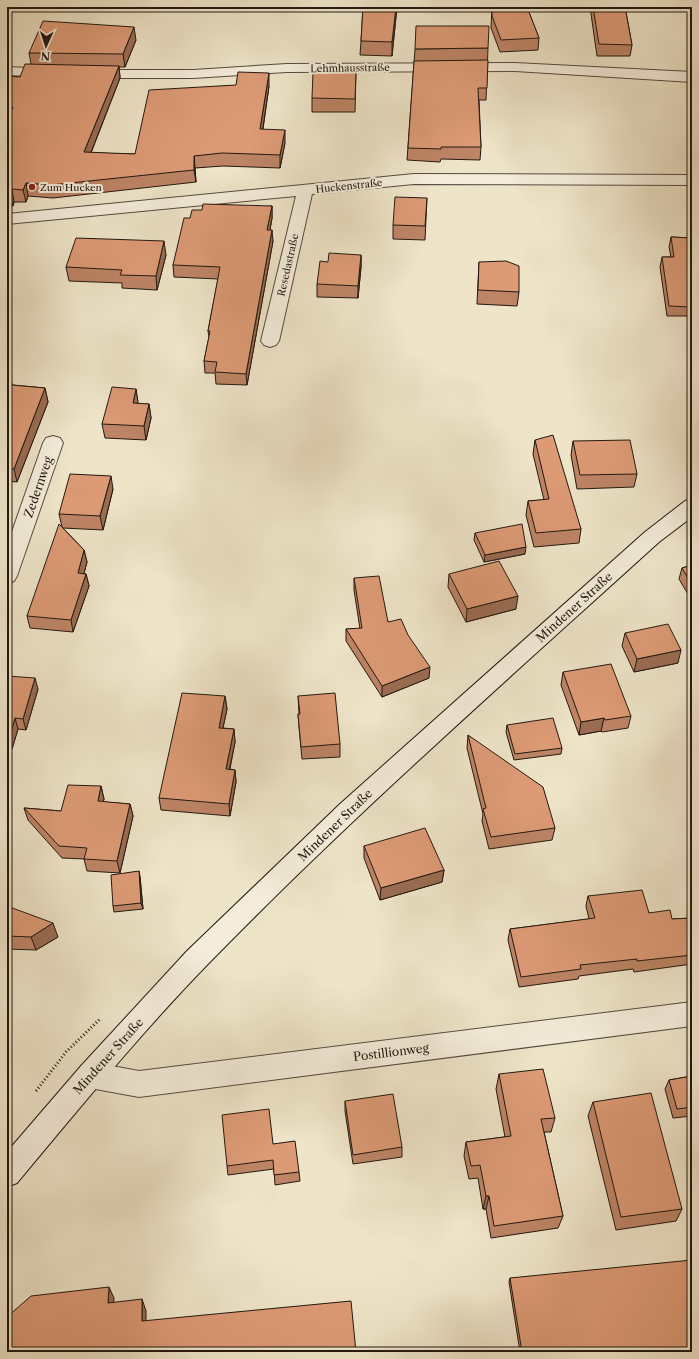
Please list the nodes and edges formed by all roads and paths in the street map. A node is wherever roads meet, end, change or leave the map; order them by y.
1 (7, 71) edge
2 (64, 73) edge
3 (79, 74) edge
4 (692, 77) edge
5 (692, 180) edge
6 (305, 190) junction
7 (9, 223) edge
8 (270, 341) dead end
9 (53, 443) dead end
10 (692, 506) edge
11 (7, 576) edge
12 (692, 1014) edge
13 (90, 1075) junction
14 (7, 1173) edge

1 - 2 street
3 - 4 street, Lehmhausstraße
5 - 6 street, Huckenstraße
6 - 7 street, Huckenstraße
6 - 8 street, Resedastraße
9 - 11 street, Zedernweg
10 - 13 street, Mindener Straße
12 - 13 street, Postillionweg
13 - 14 street, Mindener Straße

